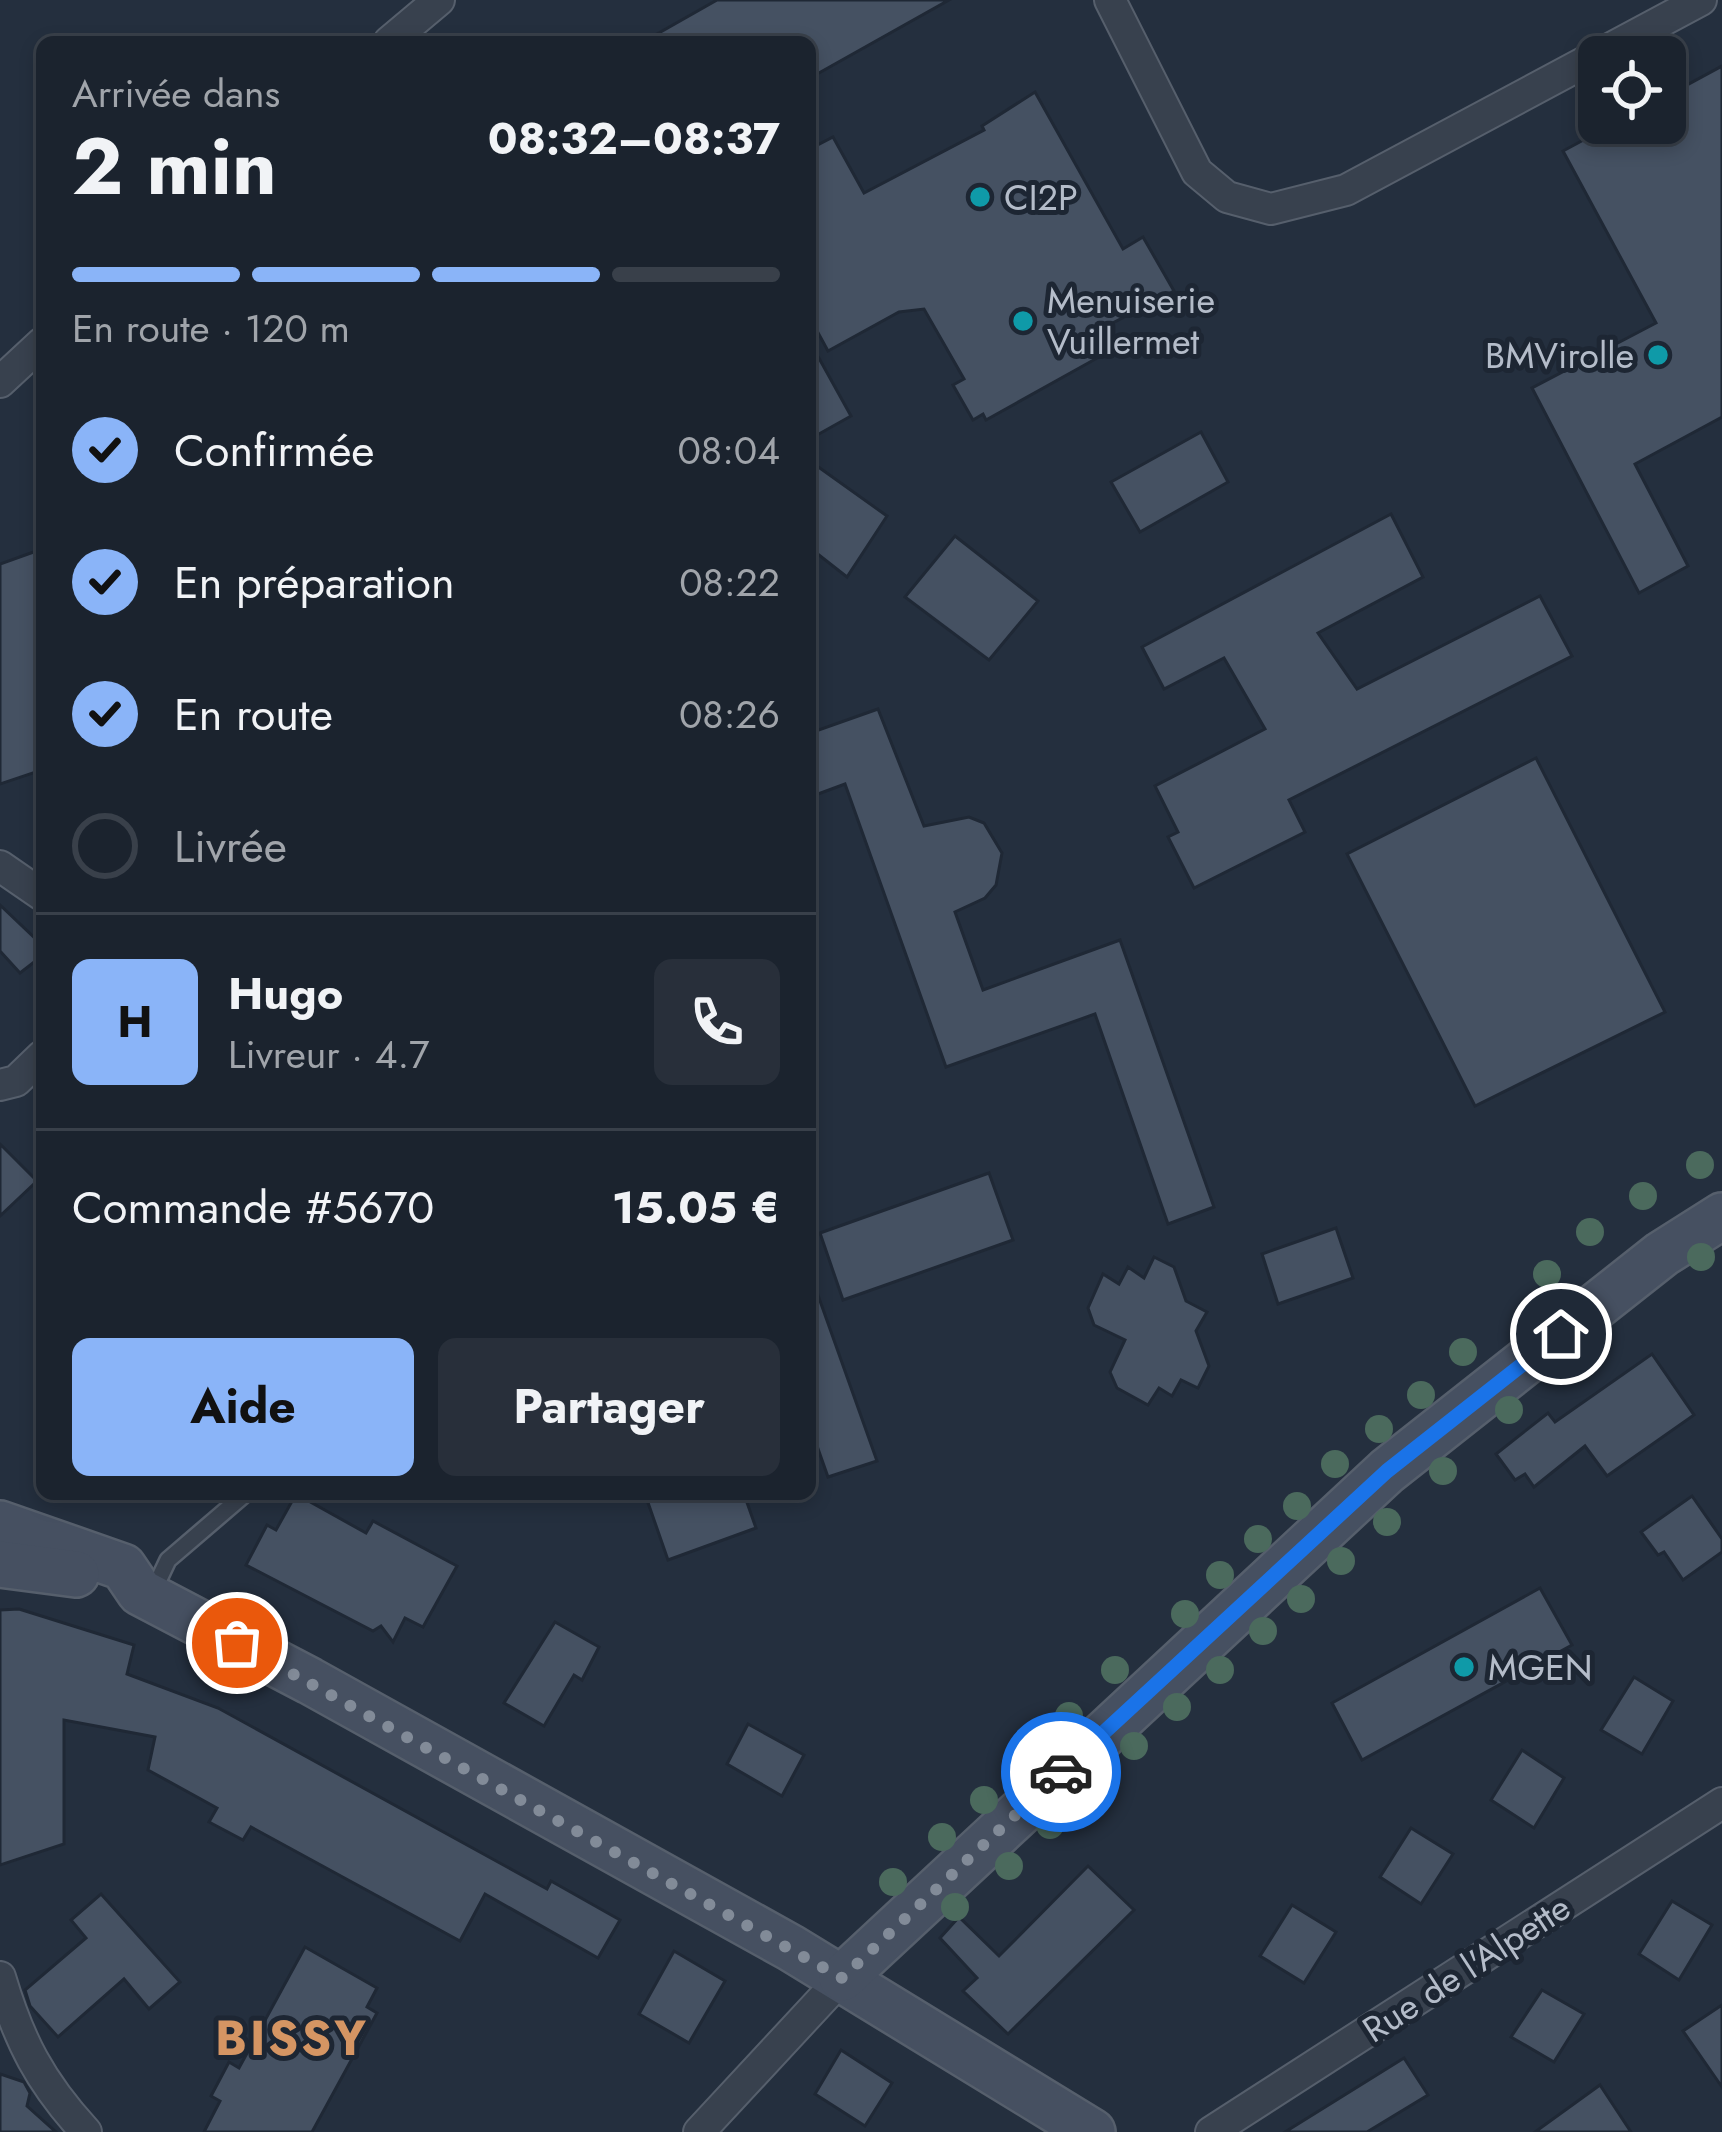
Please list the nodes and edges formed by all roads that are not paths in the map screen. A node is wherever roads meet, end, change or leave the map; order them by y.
1 (439, 0) edge
2 (1111, 0) edge
3 (1701, 0) edge
4 (396, 36) edge
5 (36, 349) edge
6 (0, 382) edge
7 (0, 866) edge
8 (36, 891) edge
9 (36, 1063) edge
10 (0, 1085) edge
11 (1722, 1216) edge
12 (238, 1500) edge
13 (0, 1524) edge
14 (0, 1564) edge
15 (145, 1595) junction
16 (1722, 1803) edge
17 (0, 1977) edge
18 (842, 1978) junction
19 (86, 2132) edge
20 (699, 2132) edge
21 (1092, 2132) edge
22 (1211, 2132) edge

1 - 4 street
2 - 3 street
5 - 6 street
7 - 8 street
9 - 10 street
11 - 18 main road
12 - 15 lane
13 - 15 main road
14 - 15 main road
15 - 18 main road
16 - 22 street, Rue de l'Alpette
17 - 19 street
18 - 20 street
18 - 21 main road

